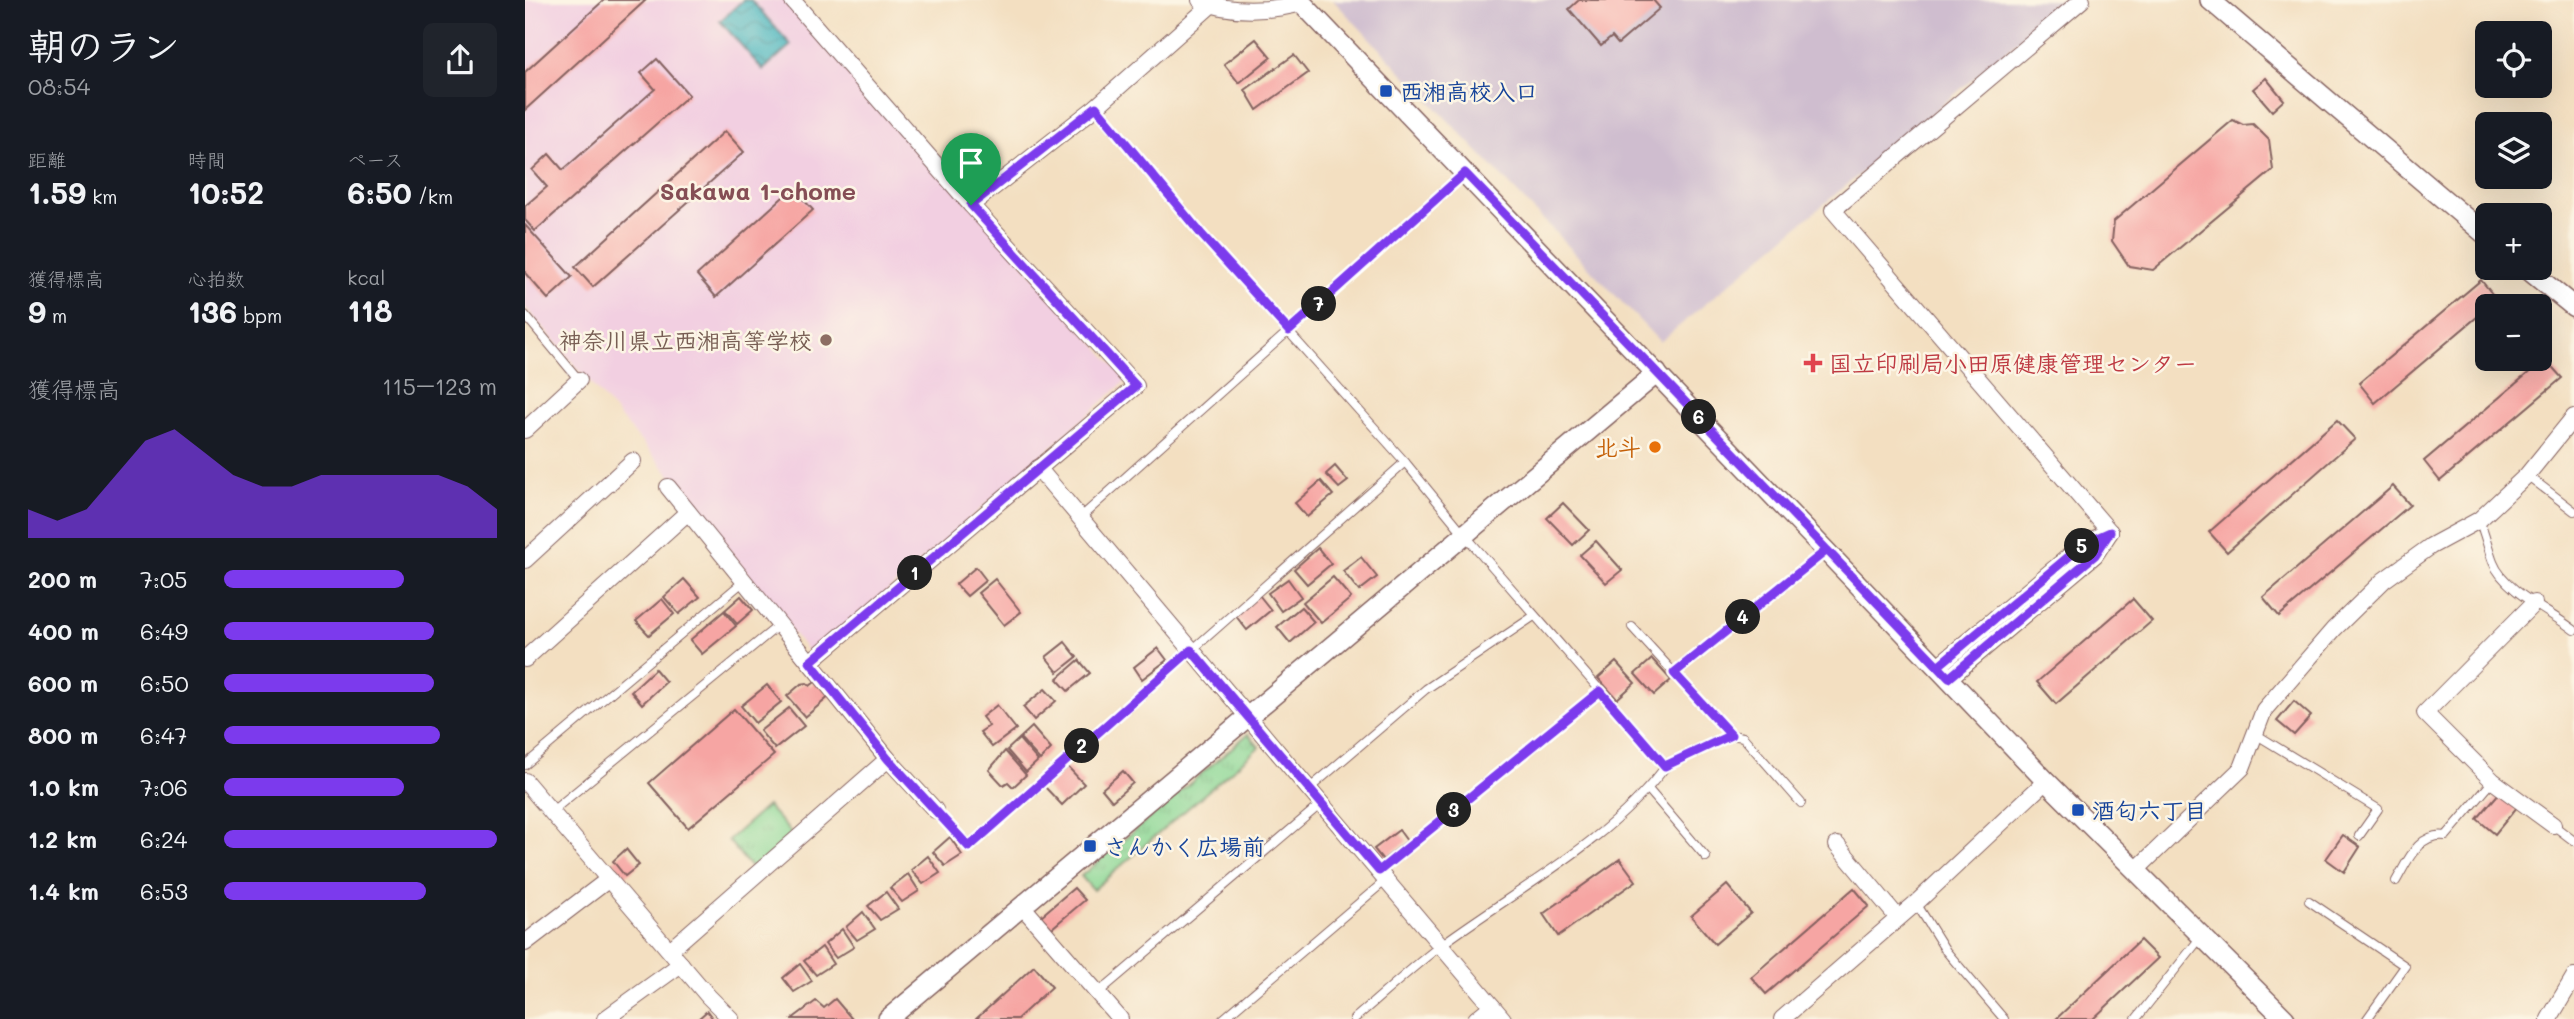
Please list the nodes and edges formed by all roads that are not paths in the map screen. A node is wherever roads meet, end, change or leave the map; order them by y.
1 (792, 0) edge
2 (2082, 0) edge
3 (2210, 0) edge
4 (1300, 2) edge
5 (1206, 3) edge
6 (1096, 107) junction
7 (1465, 173) junction
8 (971, 205) junction
9 (2475, 226) edge
10 (2541, 280) edge
11 (2574, 307) edge
12 (525, 315) edge
13 (1289, 331) junction
14 (1657, 373) junction
15 (579, 380) joint
16 (2574, 416) edge
17 (525, 430) edge
18 (633, 461) dead end
19 (1405, 462) junction
20 (1038, 468) junction
21 (2527, 475) junction
22 (668, 487) dead end
23 (2574, 511) edge
24 (688, 512) junction
25 (1080, 518) junction
26 (2479, 520) junction
27 (1464, 534) junction
28 (1827, 550) junction
29 (525, 560) edge
30 (744, 581) junction
31 (2534, 603) junction
32 (1534, 617) junction
33 (779, 625) junction
34 (1632, 627) dead end
35 (2574, 630) edge
36 (1191, 650) junction
37 (525, 659) edge
38 (810, 662) junction
39 (1944, 672) junction
40 (1674, 673) junction
41 (1600, 691) junction
42 (1249, 715) junction
43 (1731, 735) junction
44 (2257, 736) junction
45 (888, 759) junction
46 (525, 765) edge
47 (1665, 766) junction
48 (525, 780) edge
49 (2046, 781) junction
50 (2493, 781) junction
51 (1310, 788) junction
52 (1648, 789) junction
53 (1322, 803) junction
54 (1801, 803) dead end
55 (935, 810) joint
56 (551, 811) junction
57 (2553, 825) joint
58 (2359, 836) dead end
59 (2574, 841) edge
60 (1837, 845) dead end
61 (1706, 857) dead end
62 (2135, 871) junction
63 (1383, 875) junction
64 (609, 879) junction
65 (2396, 881) dead end
66 (2309, 901) dead end
67 (1916, 903) junction
68 (1022, 906) junction
69 (1898, 918) junction
70 (2201, 937) junction
71 (525, 943) edge
72 (1441, 945) junction
73 (670, 950) junction
74 (681, 964) junction
75 (2574, 976) edge
76 (1098, 993) junction
77 (1492, 1006) junction
78 (605, 1019) edge
79 (731, 1019) edge
80 (888, 1019) edge
81 (1120, 1019) edge
82 (1223, 1019) edge
83 (1354, 1019) edge
84 (1476, 1019) edge
85 (1503, 1019) edge
86 (1782, 1019) edge
87 (2004, 1019) edge
88 (2136, 1019) edge
89 (2285, 1019) edge
90 (2367, 1019) edge
91 (2549, 1019) edge

1 - 8 street
2 - 39 street
3 - 9 street
4 - 5 street
4 - 7 street
5 - 6 street
6 - 8 street
6 - 13 lane
7 - 13 lane
7 - 14 street
8 - 20 street
10 - 11 street
12 - 15 lane
13 - 19 lane
13 - 25 lane
14 - 27 street
14 - 28 street
15 - 17 street
16 - 21 street
18 - 29 street
19 - 27 lane
19 - 36 lane
20 - 25 street
20 - 38 street
21 - 23 lane
21 - 26 street
22 - 24 street
24 - 30 street
24 - 37 street
25 - 36 street
26 - 31 lane
26 - 44 street
27 - 32 lane
27 - 42 street
28 - 39 street
28 - 40 lane
30 - 33 street
30 - 46 lane
31 - 35 lane
31 - 50 street
32 - 41 lane
32 - 51 lane
33 - 38 street
33 - 56 lane
34 - 40 lane
36 - 42 street
36 - 55 lane
38 - 45 street
39 - 49 street
40 - 43 lane
41 - 47 lane
41 - 63 lane
42 - 51 street
42 - 68 street
43 - 47 lane
43 - 54 lane
44 - 58 lane
44 - 62 street
45 - 55 street
45 - 73 street
47 - 52 lane
48 - 56 street
49 - 62 street
49 - 67 street
50 - 57 street
50 - 65 lane
51 - 53 street
52 - 61 lane
52 - 72 lane
53 - 63 street
53 - 76 lane
56 - 64 street
57 - 59 lane
60 - 69 street
62 - 70 street
63 - 72 street
63 - 82 lane
64 - 71 street
64 - 73 street
66 - 90 lane
67 - 69 street
67 - 87 lane
68 - 76 street
68 - 80 street
69 - 86 street
70 - 88 lane
70 - 89 street
72 - 77 street
72 - 83 lane
73 - 74 street
74 - 78 street
74 - 79 street
75 - 91 street
76 - 81 street
77 - 84 street
77 - 85 street

